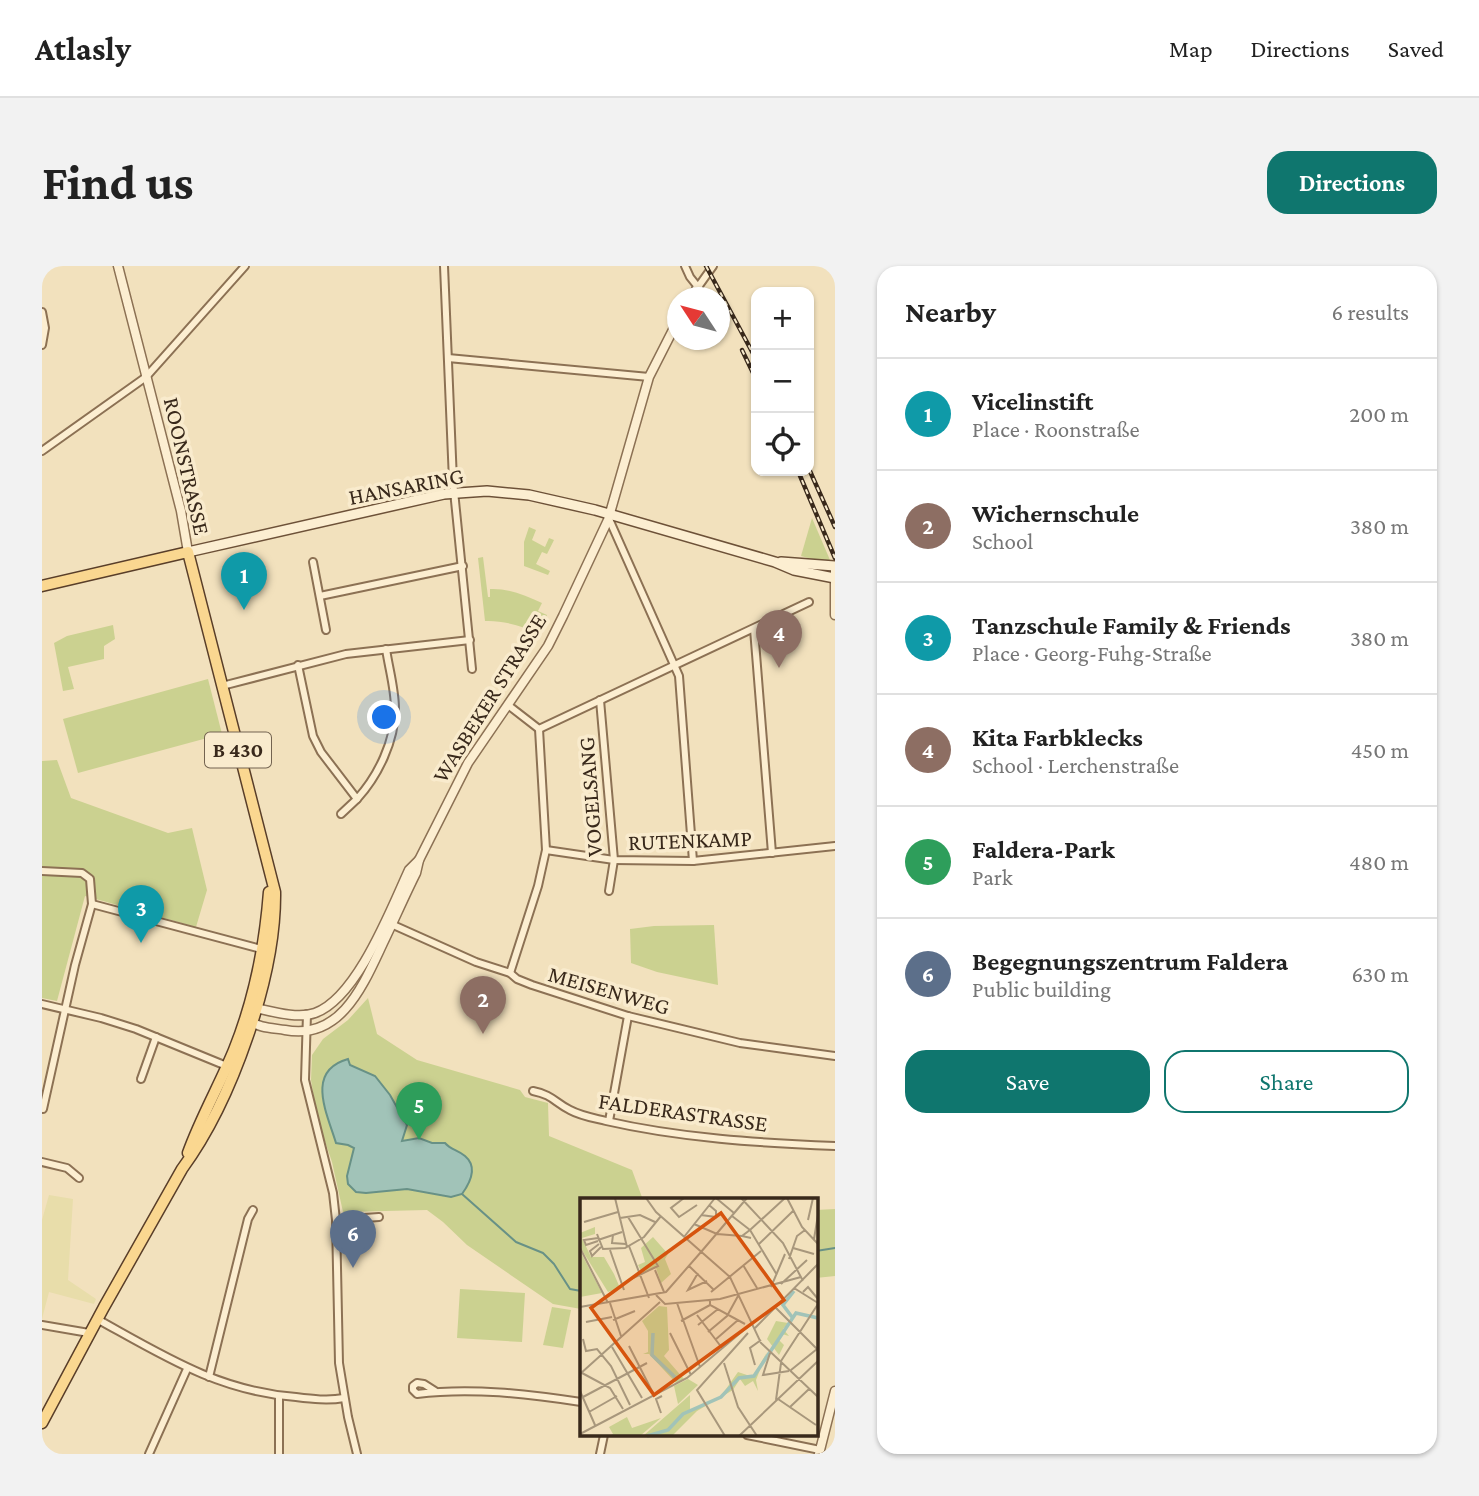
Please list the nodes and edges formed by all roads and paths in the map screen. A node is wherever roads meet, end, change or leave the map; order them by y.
1 (118, 266) edge
2 (245, 266) edge
3 (444, 266) edge
4 (685, 266) edge
5 (713, 266) edge
6 (698, 287) joint
7 (42, 312) edge
8 (667, 340) edge
9 (42, 345) edge
10 (448, 358) junction
11 (146, 377) junction
12 (649, 377) junction
13 (42, 451) edge
14 (454, 493) junction
15 (610, 514) junction
16 (188, 552) junction
17 (313, 562) dead end
18 (775, 562) junction
19 (463, 566) junction
20 (835, 566) edge
21 (835, 578) edge
22 (42, 586) edge
23 (320, 596) junction
24 (809, 602) dead end
25 (835, 615) edge
26 (754, 629) junction
27 (326, 630) dead end
28 (470, 640) junction
29 (386, 649) junction
30 (298, 665) junction
31 (675, 666) junction
32 (472, 669) dead end
33 (222, 686) junction
34 (600, 700) junction
35 (508, 705) junction
36 (539, 729) junction
37 (357, 799) junction
38 (341, 814) dead end
39 (835, 846) edge
40 (546, 850) junction
41 (772, 853) junction
42 (614, 860) junction
43 (693, 862) junction
44 (42, 871) edge
45 (271, 878) junction
46 (609, 891) dead end
47 (92, 904) junction
48 (388, 923) junction
49 (261, 949) junction
50 (510, 973) junction
51 (42, 1004) edge
52 (64, 1009) junction
53 (307, 1014) junction
54 (250, 1015) junction
55 (628, 1016) junction
56 (308, 1032) junction
57 (156, 1037) junction
58 (835, 1056) edge
59 (231, 1068) junction
60 (141, 1079) dead end
61 (533, 1091) dead end
62 (43, 1110) edge
63 (609, 1121) junction
64 (835, 1146) edge
65 (42, 1162) edge
66 (79, 1178) dead end
67 (253, 1210) dead end
68 (379, 1217) dead end
69 (336, 1220) junction
70 (97, 1319) junction
71 (42, 1325) edge
72 (89, 1334) junction
73 (187, 1369) junction
74 (209, 1377) junction
75 (435, 1391) dead end
76 (279, 1396) junction
77 (834, 1397) edge
78 (344, 1398) junction
79 (580, 1402) edge
80 (42, 1423) edge
81 (604, 1436) edge
82 (751, 1436) edge
83 (819, 1452) edge
84 (149, 1454) edge
85 (279, 1454) edge
86 (357, 1454) edge
87 (600, 1454) edge

1 - 11 street, ROONSTRASSE
2 - 11 street
3 - 10 street
4 - 6 street
5 - 6 street
7 - 9 street
8 - 12 street, WASBEKER STRASSE
10 - 12 street
10 - 14 street
11 - 13 street
11 - 16 street, ROONSTRASSE
12 - 15 street, WASBEKER STRASSE
14 - 15 main road, HANSARING
14 - 16 main road, HANSARING
14 - 19 street
15 - 18 main road, HANSARING
15 - 31 street
15 - 35 street, WASBEKER STRASSE
16 - 22 main road, HANSARING
16 - 33 main road, ROONSTRASSE / B 430
17 - 23 street
18 - 20 main road, HANSARING
18 - 21 main road, HANSARING
19 - 23 street
19 - 28 street
20 - 21 street
21 - 25 street
23 - 27 street
24 - 26 street
26 - 31 street
26 - 41 street
28 - 29 street
28 - 32 street
29 - 30 street
29 - 37 street
30 - 33 street
30 - 37 street
31 - 34 street
31 - 43 street
33 - 45 main road, ROONSTRASSE / B 430
34 - 36 street
34 - 42 street, VOGELSANG
35 - 36 street
35 - 48 street, WASBEKER STRASSE
36 - 40 street
37 - 38 street
39 - 41 street, RUTENKAMP
40 - 42 street, RUTENKAMP
40 - 50 street
41 - 43 street, RUTENKAMP
42 - 43 street, RUTENKAMP
42 - 46 street, VOGELSANG
44 - 47 street
45 - 49 main road, ROONSTRASSE / B 430
45 - 54 main road, ROONSTRASSE / B 430
47 - 49 street
47 - 52 street
48 - 50 street, MEISENWEG
48 - 53 street, WASBEKER STRASSE
48 - 56 street, WASBEKER STRASSE
49 - 54 main road, ROONSTRASSE / B 430
50 - 55 street, MEISENWEG
51 - 52 street
52 - 57 street
52 - 62 street
53 - 54 street
53 - 56 street
54 - 56 street
54 - 59 main road, B 430
55 - 58 street, MEISENWEG
55 - 63 street
56 - 69 street
57 - 59 street
57 - 60 street
59 - 70 main road, B 430
61 - 63 street, FALDERASTRASSE
63 - 64 street, FALDERASTRASSE
65 - 66 street
67 - 74 street
68 - 69 street
69 - 78 street
70 - 72 main road, B 430
70 - 73 street
71 - 72 street
72 - 80 main road, B 430
73 - 74 street
73 - 84 street
74 - 76 street
75 - 79 street
76 - 78 street
76 - 85 street
77 - 83 street
78 - 86 street
81 - 87 street
82 - 83 street

